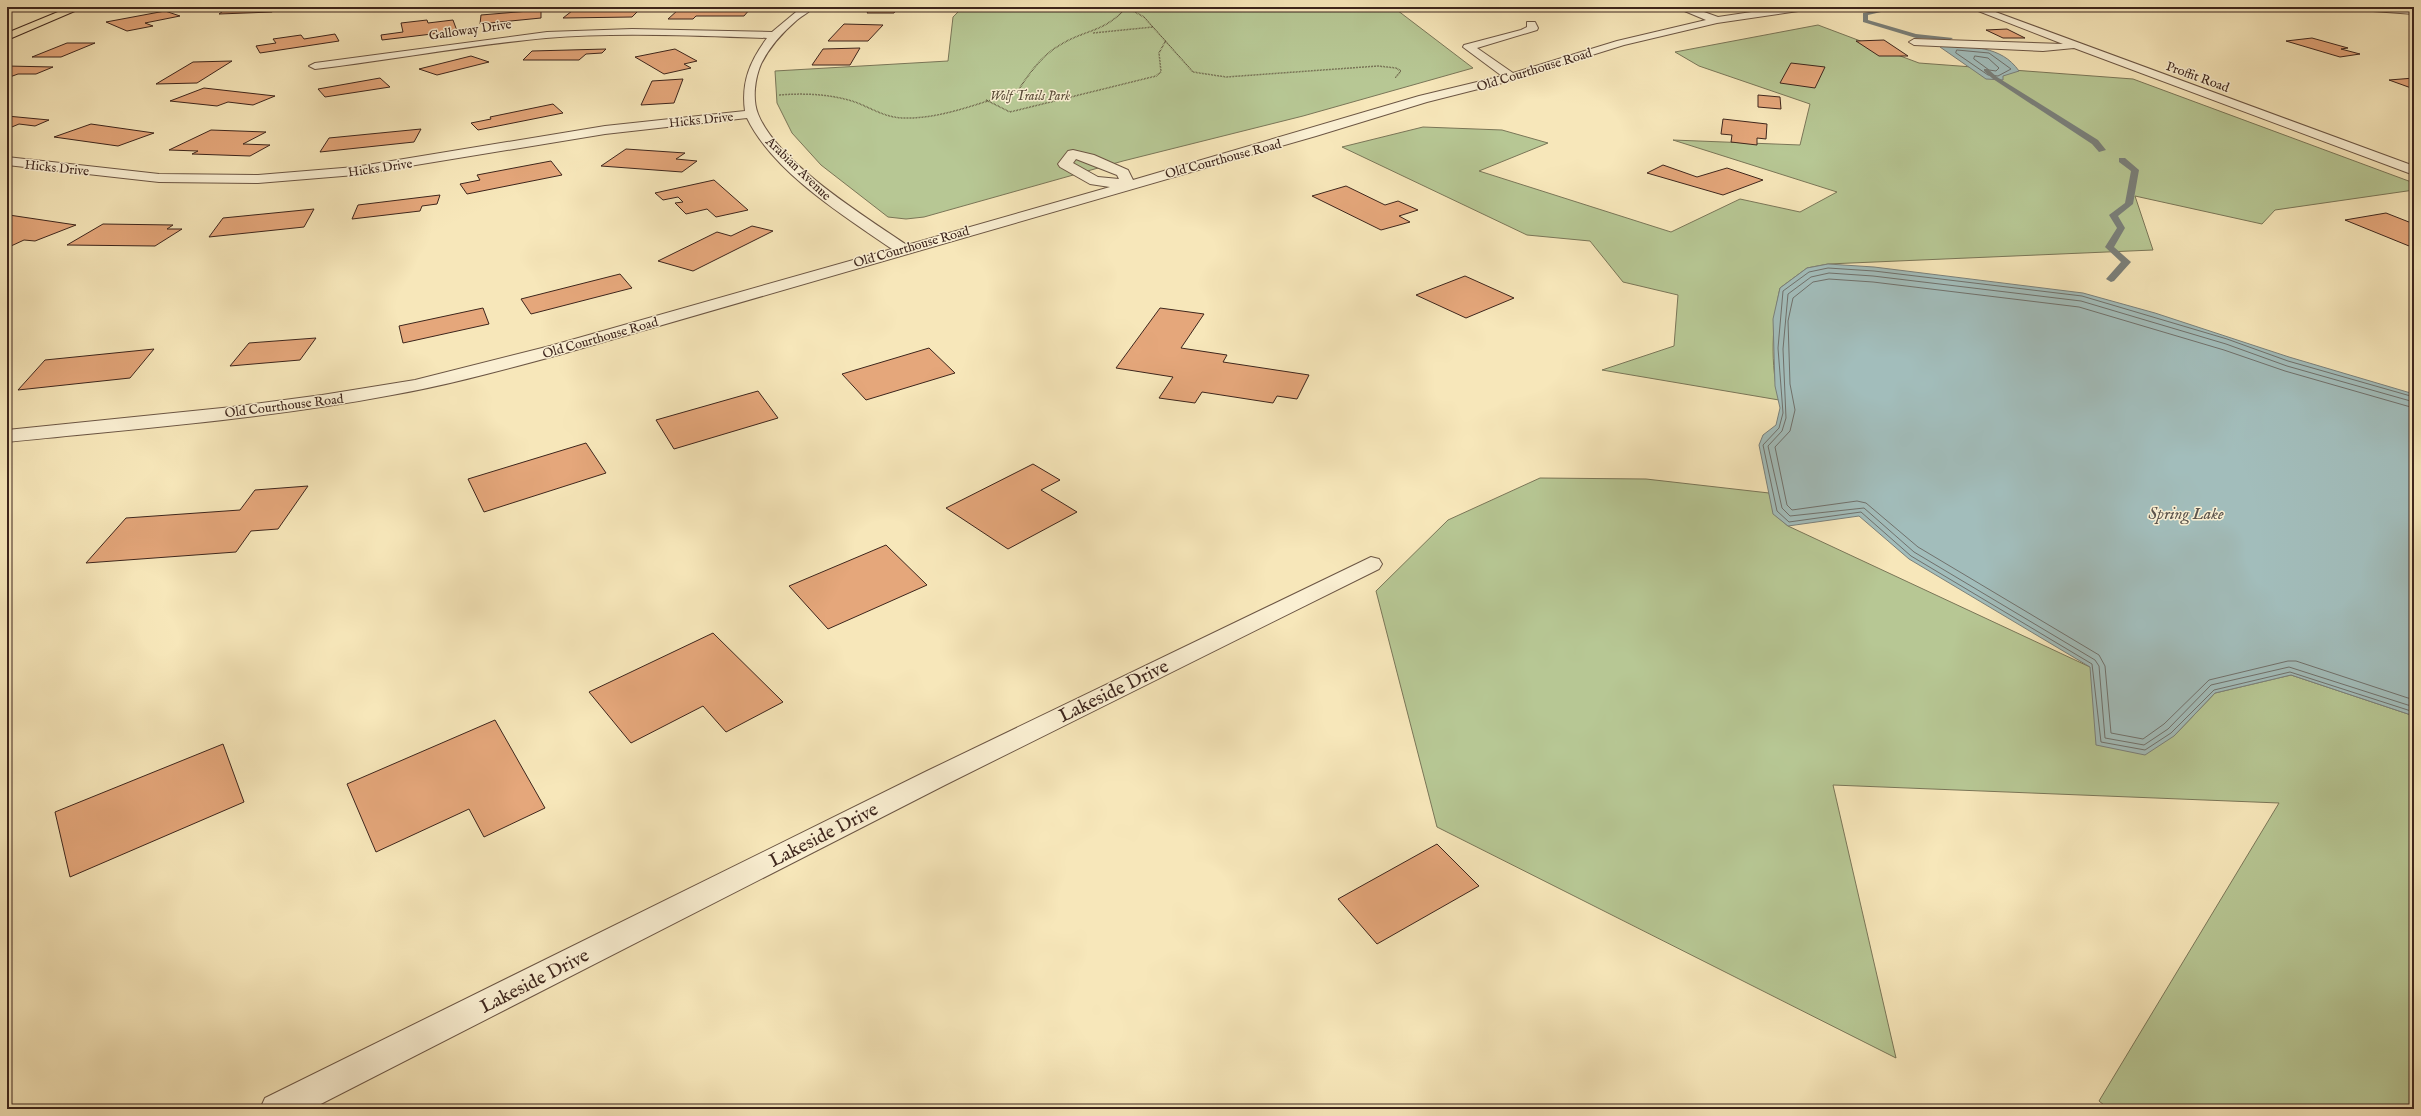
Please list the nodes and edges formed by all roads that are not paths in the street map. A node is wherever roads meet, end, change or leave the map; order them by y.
1 (79, 7) edge
2 (809, 7) edge
3 (1680, 7) edge
4 (1805, 7) edge
5 (1973, 7) edge
6 (2358, 7) edge
7 (2414, 11) edge
8 (1717, 20) junction
9 (1531, 24) dead end
10 (774, 35) junction
11 (7, 37) edge
12 (1914, 42) dead end
13 (2079, 46) junction
14 (315, 66) dead end
15 (1512, 77) junction
16 (751, 114) junction
17 (7, 161) edge
18 (2414, 171) edge
19 (903, 249) junction
20 (7, 436) edge
21 (1371, 564) dead end
22 (277, 1109) edge

1 - 11 main road
2 - 10 street, Arabian Avenue
3 - 8 street
4 - 8 street, Old Courthouse Road
5 - 13 street, Proffit Road
6 - 7 street
8 - 15 street, Old Courthouse Road
9 - 15 street
10 - 14 street, Galloway Drive
10 - 16 street, Arabian Avenue
12 - 13 street
13 - 18 street, Proffit Road
15 - 19 street, Old Courthouse Road
16 - 17 street, Hicks Drive
16 - 19 street, Arabian Avenue
19 - 20 street, Old Courthouse Road
21 - 22 street, Lakeside Drive

